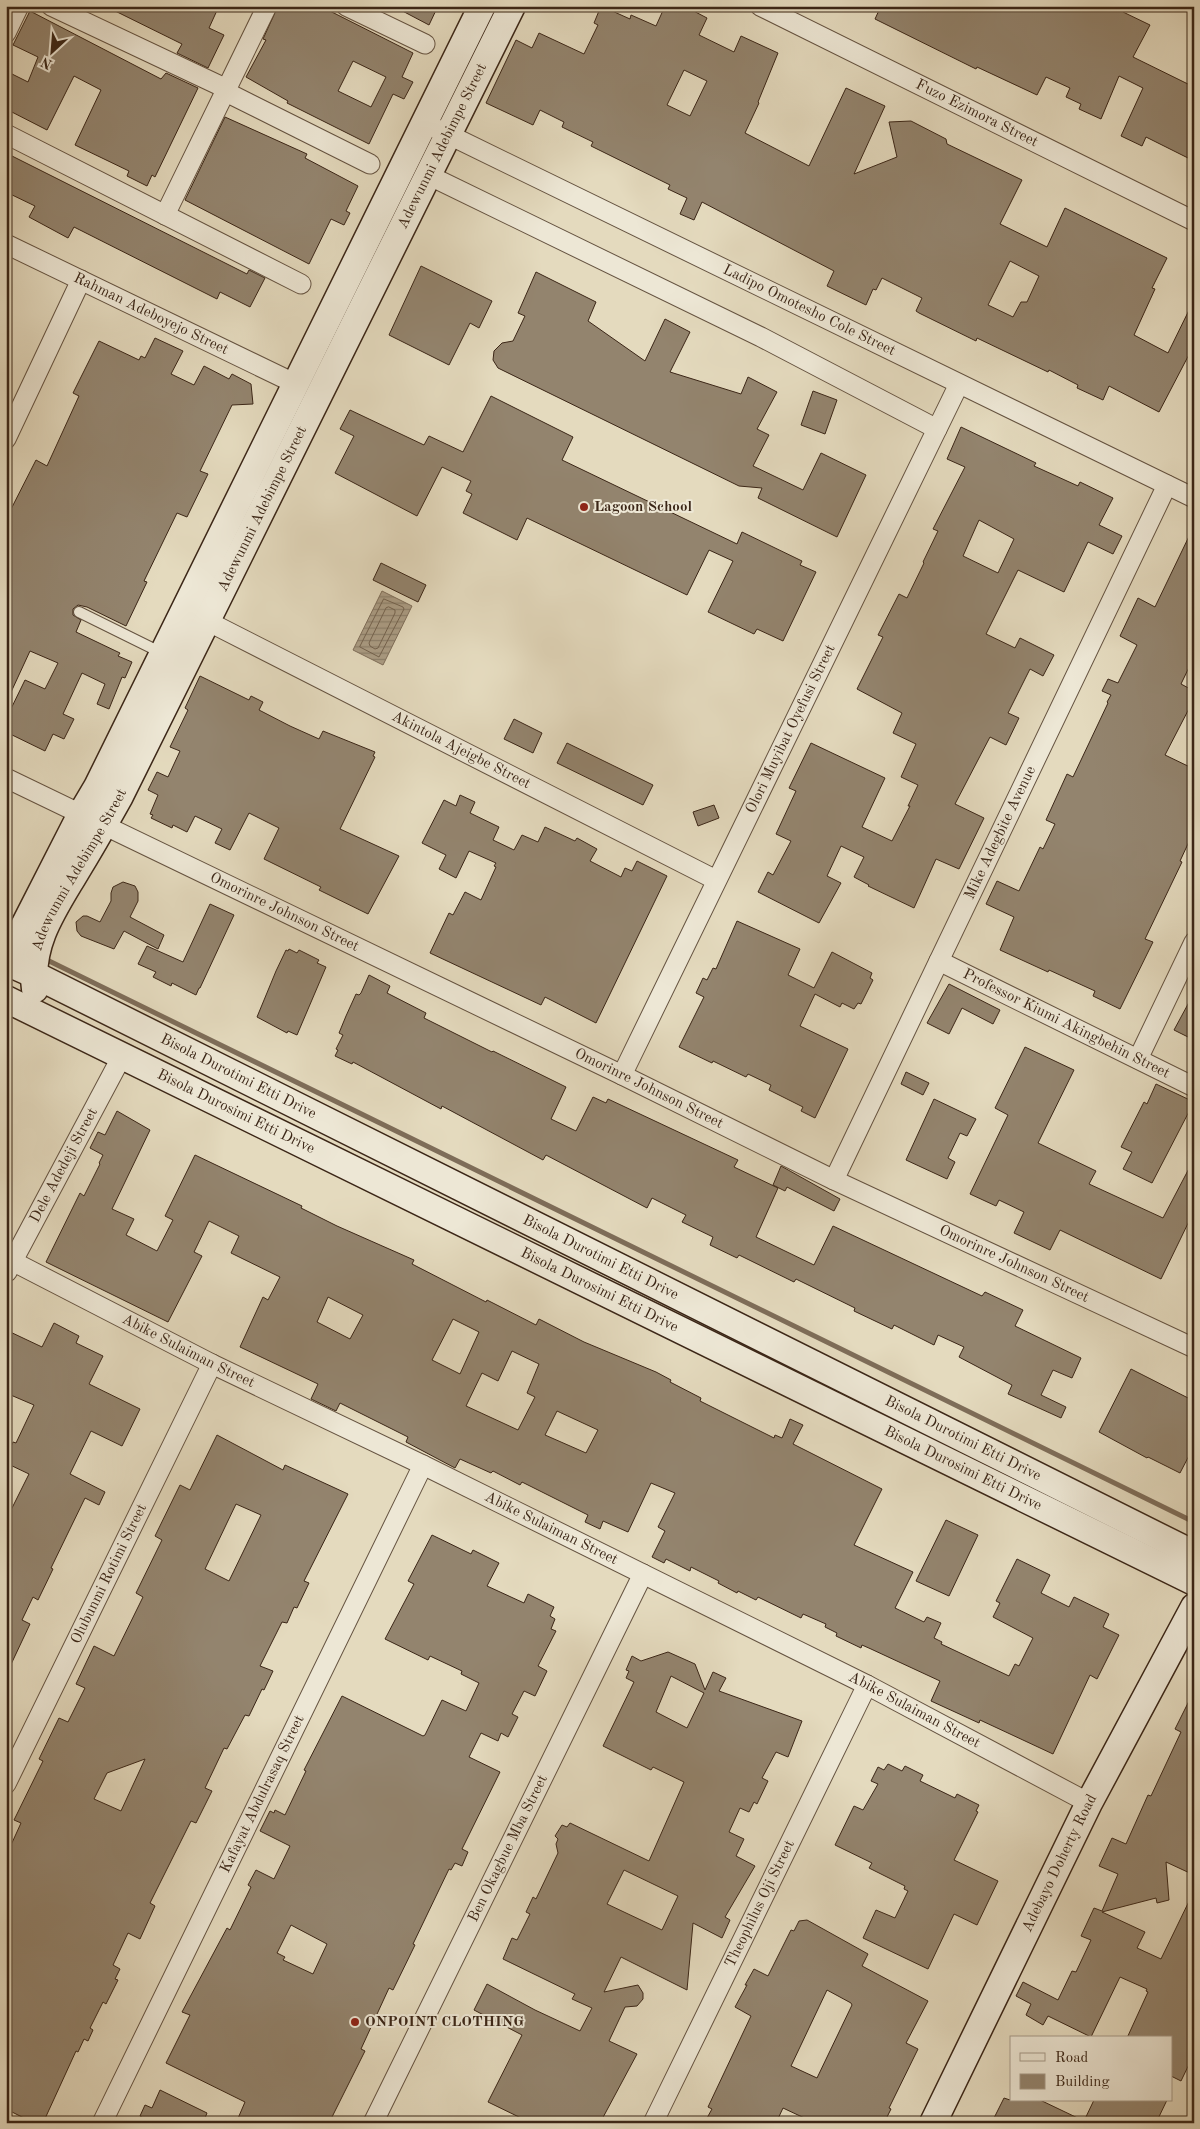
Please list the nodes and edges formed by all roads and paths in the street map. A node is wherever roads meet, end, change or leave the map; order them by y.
1 (19, 6) edge
2 (51, 6) edge
3 (267, 6) edge
4 (346, 6) edge
5 (482, 6) edge
6 (512, 6) edge
7 (760, 6) edge
8 (6, 33) edge
9 (425, 44) dead end
10 (226, 90) junction
11 (425, 123) junction
12 (6, 134) edge
13 (448, 134) junction
14 (370, 164) dead end
15 (428, 175) junction
16 (165, 215) junction
17 (1194, 221) edge
18 (6, 244) edge
19 (81, 280) junction
20 (301, 284) dead end
21 (296, 384) junction
22 (959, 384) junction
23 (937, 429) junction
24 (6, 439) edge
25 (1167, 485) junction
26 (1194, 498) edge
27 (79, 612) dead end
28 (207, 621) junction
29 (163, 653) junction
30 (6, 778) edge
31 (80, 814) junction
32 (104, 826) junction
33 (716, 880) junction
34 (1194, 942) edge
35 (21, 956) edge
36 (939, 961) junction
37 (6, 987) edge
38 (6, 999) edge
39 (39, 1015) junction
40 (122, 1056) junction
41 (1138, 1059) junction
42 (622, 1075) junction
43 (1194, 1087) edge
44 (834, 1180) junction
45 (9, 1267) edge
46 (1194, 1348) edge
47 (212, 1364) junction
48 (422, 1465) junction
49 (1194, 1554) edge
50 (643, 1574) junction
51 (1194, 1582) edge
52 (1194, 1607) edge
53 (867, 1685) junction
54 (6, 1784) edge
55 (1089, 1803) junction
56 (102, 2123) edge
57 (373, 2123) edge
58 (653, 2123) edge
59 (933, 2123) edge

1 - 8 street
2 - 10 street
3 - 10 street
4 - 9 street
5 - 11 main road, Adewunmi Adebimpe Street
6 - 13 main road, Adewunmi Adebimpe Street
7 - 17 street, Fuzo Ezimora Street
10 - 14 street
10 - 16 street
11 - 13 street, Ladipo Omotesho Cole Street
11 - 21 main road, Adewunmi Adebimpe Street
12 - 16 street
13 - 15 main road, Adewunmi Adebimpe Street
13 - 22 street, Ladipo Omotesho Cole Street
15 - 23 street
15 - 28 main road, Adewunmi Adebimpe Street
16 - 20 street
18 - 19 street, Rahman Adeboyejo Street
19 - 21 street, Rahman Adeboyejo Street
19 - 24 street
21 - 29 main road, Adewunmi Adebimpe Street
22 - 23 street, Olori Muyibat Oyefusi Street
22 - 25 street, Ladipo Omotesho Cole Street
23 - 33 street, Olori Muyibat Oyefusi Street
25 - 26 street, Ladipo Omotesho Cole Street
25 - 36 street, Mike Adegbite Avenue
27 - 29 lane
28 - 32 main road, Adewunmi Adebimpe Street
28 - 33 street, Akintola Ajeigbe Street
29 - 31 main road, Adewunmi Adebimpe Street
30 - 31 street, Omorinre Johnson Street
31 - 32 street, Omorinre Johnson Street
31 - 35 main road, Adewunmi Adebimpe Street
32 - 35 main road, Adewunmi Adebimpe Street
32 - 42 street, Omorinre Johnson Street
33 - 42 street, Olori Muyibat Oyefusi Street
34 - 41 street
35 - 39 main road, Adewunmi Adebimpe Street
35 - 49 main road, Bisola Durotimi Etti Drive
36 - 41 street, Professor Kiumi Akingbehin Street
36 - 44 street, Mike Adegbite Avenue
37 - 38 main road
38 - 39 main road, Bisola Durosimi Etti Drive
39 - 40 main road, Bisola Durosimi Etti Drive
40 - 45 street, Dele Adedeji Street
40 - 51 main road, Bisola Durosimi Etti Drive
41 - 43 street, Professor Kiumi Akingbehin Street
42 - 44 street, Omorinre Johnson Street
44 - 46 street, Omorinre Johnson Street
45 - 47 street, Abike Sulaiman Street
47 - 48 street, Abike Sulaiman Street
47 - 54 street, Olubunmi Rotimi Street
48 - 50 street, Abike Sulaiman Street
48 - 56 street, Kafayat Abdulrasaq Street
50 - 53 street, Abike Sulaiman Street
50 - 57 street, Ben Okagbue Mba Street
52 - 55 main road, Adebayo Doherty Road
53 - 55 street, Abike Sulaiman Street
53 - 58 street, Theophilus Oji Street
55 - 59 main road, Adebayo Doherty Road

